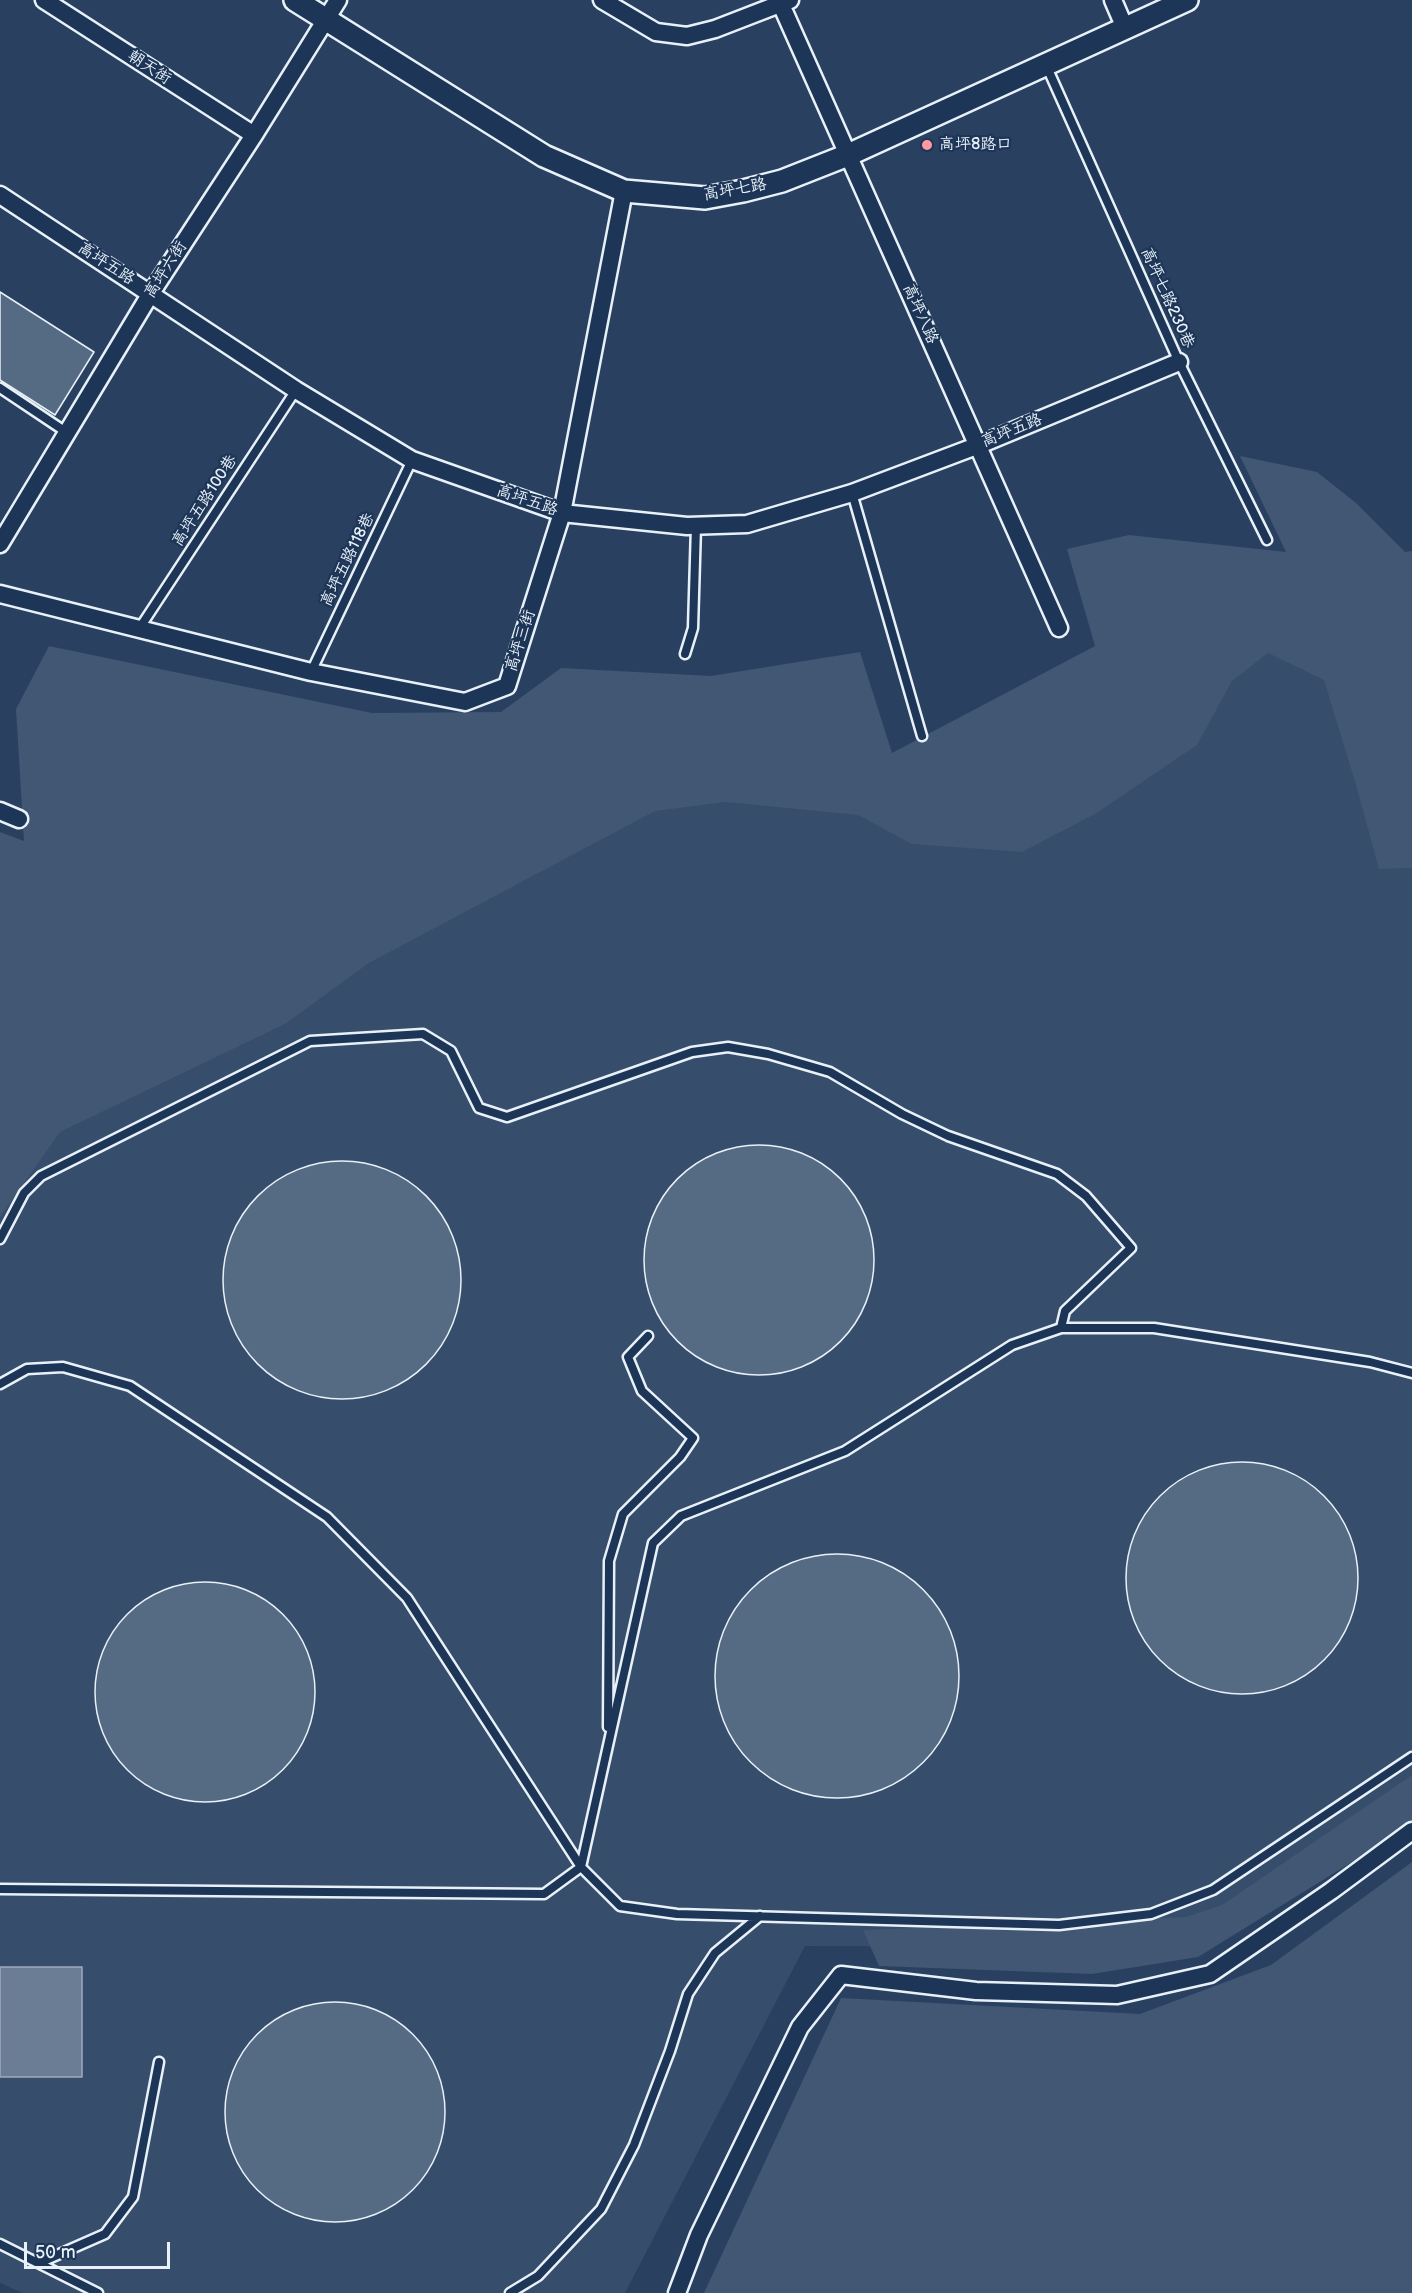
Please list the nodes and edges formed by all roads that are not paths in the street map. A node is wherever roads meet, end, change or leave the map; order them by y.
1 (44, 0) edge
2 (295, 0) edge
3 (338, 0) edge
4 (602, 0) edge
5 (1113, 0) edge
6 (1187, 0) edge
7 (784, 2) edge
8 (325, 19) junction
9 (1125, 28) junction
10 (1046, 65) junction
11 (254, 135) junction
12 (848, 155) junction
13 (624, 191) junction
14 (0, 195) edge
15 (151, 293) junction
16 (1179, 362) junction
17 (0, 388) edge
18 (296, 390) junction
19 (66, 432) junction
20 (979, 445) junction
21 (412, 460) junction
22 (852, 494) junction
23 (562, 513) junction
24 (696, 526) junction
25 (1267, 540) dead end
26 (0, 544) edge
27 (0, 594) edge
28 (1059, 628) dead end
29 (139, 629) junction
30 (685, 654) dead end
31 (311, 672) junction
32 (922, 736) dead end
33 (0, 811) edge
34 (19, 819) dead end
35 (0, 1239) edge
36 (1060, 1328) junction
37 (648, 1336) dead end
38 (1412, 1373) edge
39 (0, 1384) edge
40 (608, 1746) junction
41 (1412, 1757) edge
42 (1412, 1831) edge
43 (581, 1867) junction
44 (0, 1889) edge
45 (760, 1916) junction
46 (159, 2062) dead end
47 (0, 2244) edge
48 (39, 2263) junction
49 (98, 2293) edge
50 (510, 2293) edge
51 (677, 2293) edge

1 - 11 street, 朝天街
2 - 8 street, 高坪七路
3 - 8 street, 高坪六街
4 - 7 street
5 - 9 street
6 - 9 street, 高坪七路
7 - 12 street, 高坪八路
8 - 11 street, 高坪六街
8 - 13 street, 高坪七路
9 - 10 street, 高坪七路
10 - 12 street, 高坪七路
10 - 16 lane, 高坪七路230巷
11 - 15 street, 高坪六街
12 - 13 street, 高坪七路
12 - 20 street, 高坪八路
13 - 23 street, 高坪三街
14 - 15 street, 高坪五路
15 - 18 street, 高坪五路
15 - 19 street, 高坪六街
16 - 20 street, 高坪五路
16 - 25 lane, 高坪七路230巷
17 - 19 lane
18 - 21 street, 高坪五路
18 - 29 lane, 高坪五路100巷
19 - 26 street, 高坪六街
20 - 22 street, 高坪五路
20 - 28 street, 高坪八路
21 - 23 street, 高坪五路
21 - 31 lane, 高坪五路118巷
22 - 24 street, 高坪五路
22 - 32 lane
23 - 24 street, 高坪五路
23 - 31 street, 高坪三街
24 - 30 lane
27 - 29 street, 高坪三街
29 - 31 street, 高坪三街
33 - 34 street
35 - 36 lane
36 - 38 lane
36 - 40 lane
37 - 40 lane
39 - 43 lane
40 - 43 lane
41 - 45 lane
42 - 51 street
43 - 44 lane
43 - 45 lane
45 - 50 lane
46 - 48 lane
47 - 48 lane
48 - 49 lane

